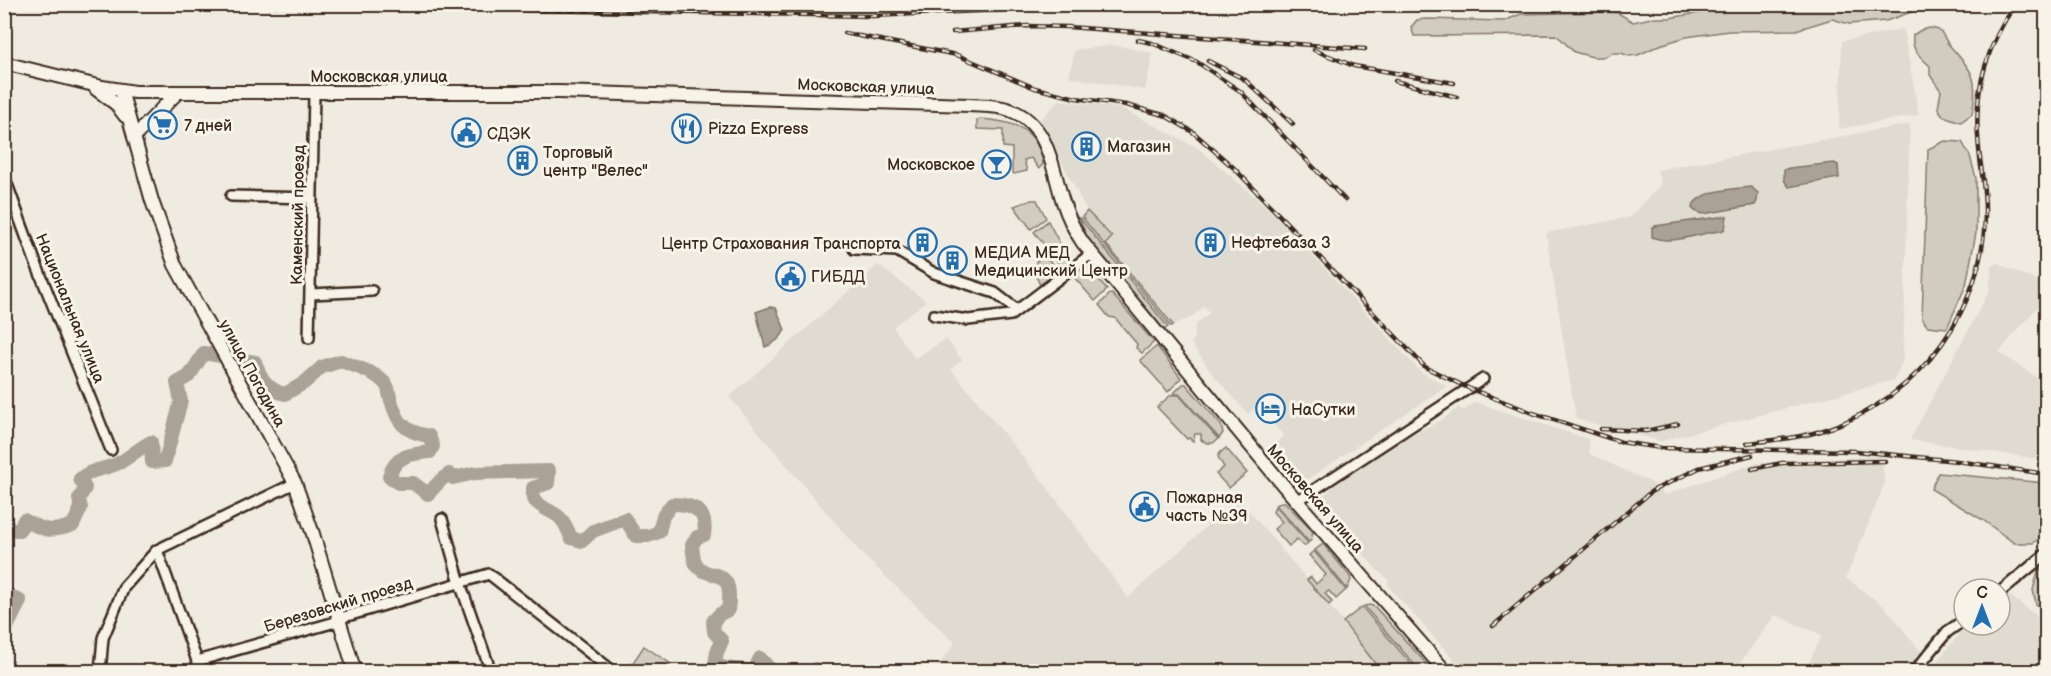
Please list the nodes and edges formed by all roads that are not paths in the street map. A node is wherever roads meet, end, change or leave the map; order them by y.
1 (4, 63) edge
2 (81, 82) junction
3 (121, 90) junction
4 (178, 92) junction
5 (314, 93) junction
6 (132, 131) junction
7 (4, 176) edge
8 (231, 196) dead end
9 (312, 198) junction
10 (854, 249) dead end
11 (1091, 254) junction
12 (372, 291) dead end
13 (311, 294) junction
14 (1017, 310) junction
15 (934, 315) dead end
16 (309, 338) dead end
17 (1483, 379) dead end
18 (111, 450) dead end
19 (295, 483) junction
20 (1297, 501) junction
21 (442, 519) dead end
22 (157, 550) junction
23 (2046, 554) edge
24 (2012, 582) edge
25 (460, 583) junction
26 (339, 621) junction
27 (1952, 628) edge
28 (196, 661) junction
29 (602, 662) junction
30 (100, 672) edge
31 (201, 672) edge
32 (355, 672) edge
33 (491, 672) edge
34 (594, 672) edge
35 (614, 672) edge
36 (1446, 672) edge
37 (1914, 672) edge

1 - 2 main road, Московская улица
2 - 3 main road, Московская улица
2 - 6 main road
3 - 4 main road, Московская улица
3 - 6 main road, улица Погодина
4 - 5 main road, Московская улица
4 - 6 main road
5 - 9 street, Каменский проезд
5 - 11 main road, Московская улица
6 - 19 main road, улица Погодина
7 - 18 street, Национальная улица
8 - 9 street
9 - 13 street, Каменский проезд
10 - 14 street
11 - 14 street
11 - 20 main road, Московская улица
12 - 13 street
13 - 16 street, Каменский проезд
14 - 15 street
17 - 20 street
19 - 22 street
19 - 26 main road, улица Погодина
20 - 36 main road, Московская улица
21 - 25 street
22 - 28 street
22 - 30 street
23 - 24 street
25 - 26 street, Березовский проезд
25 - 29 street, Березовский проезд
25 - 33 street
26 - 28 street, Березовский проезд
26 - 32 main road, улица Погодина
27 - 37 street
28 - 31 street
29 - 34 street
29 - 35 street

